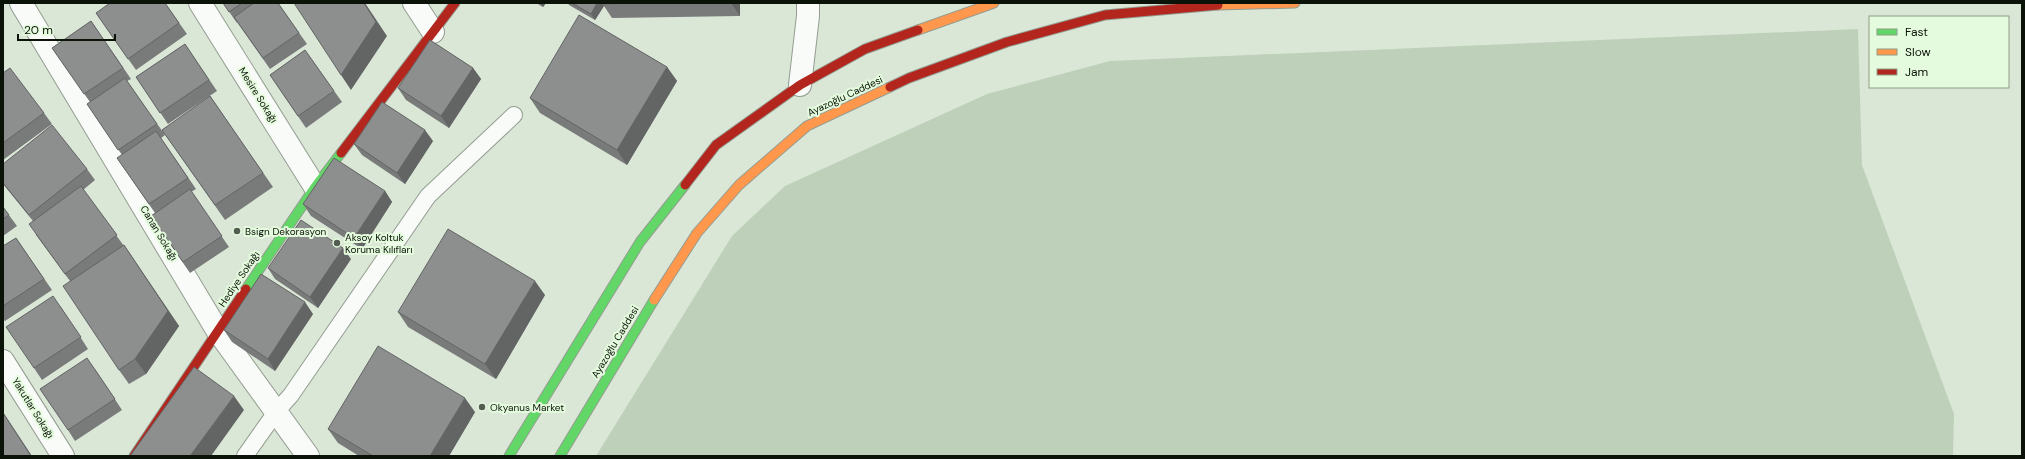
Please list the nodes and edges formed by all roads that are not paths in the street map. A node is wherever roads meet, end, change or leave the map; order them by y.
1 (21, 3) edge
2 (200, 3) edge
3 (414, 3) edge
4 (455, 3) edge
5 (808, 3) edge
6 (994, 3) edge
7 (1295, 3) edge
8 (433, 32) junction
9 (800, 85) junction
10 (514, 115) dead end
11 (315, 187) junction
12 (217, 330) junction
13 (3, 361) edge
14 (276, 412) junction
15 (63, 456) edge
16 (134, 456) edge
17 (245, 456) edge
18 (308, 456) edge
19 (509, 456) edge
20 (560, 456) edge

1 - 12 street, Canan Sokağı
2 - 11 street, Mesire Sokağı
3 - 8 street
4 - 8 main road, Hediye Sokağı
5 - 9 street
6 - 9 main road
7 - 20 main road, Ayazoğlu Caddesi
8 - 11 main road, Hediye Sokağı
9 - 19 main road
10 - 14 lane
11 - 12 main road, Hediye Sokağı
12 - 14 street, Canan Sokağı
12 - 16 main road, Hediye Sokağı
13 - 15 street, Yakutlar Sokağı
14 - 17 lane
14 - 18 street, Canan Sokağı

